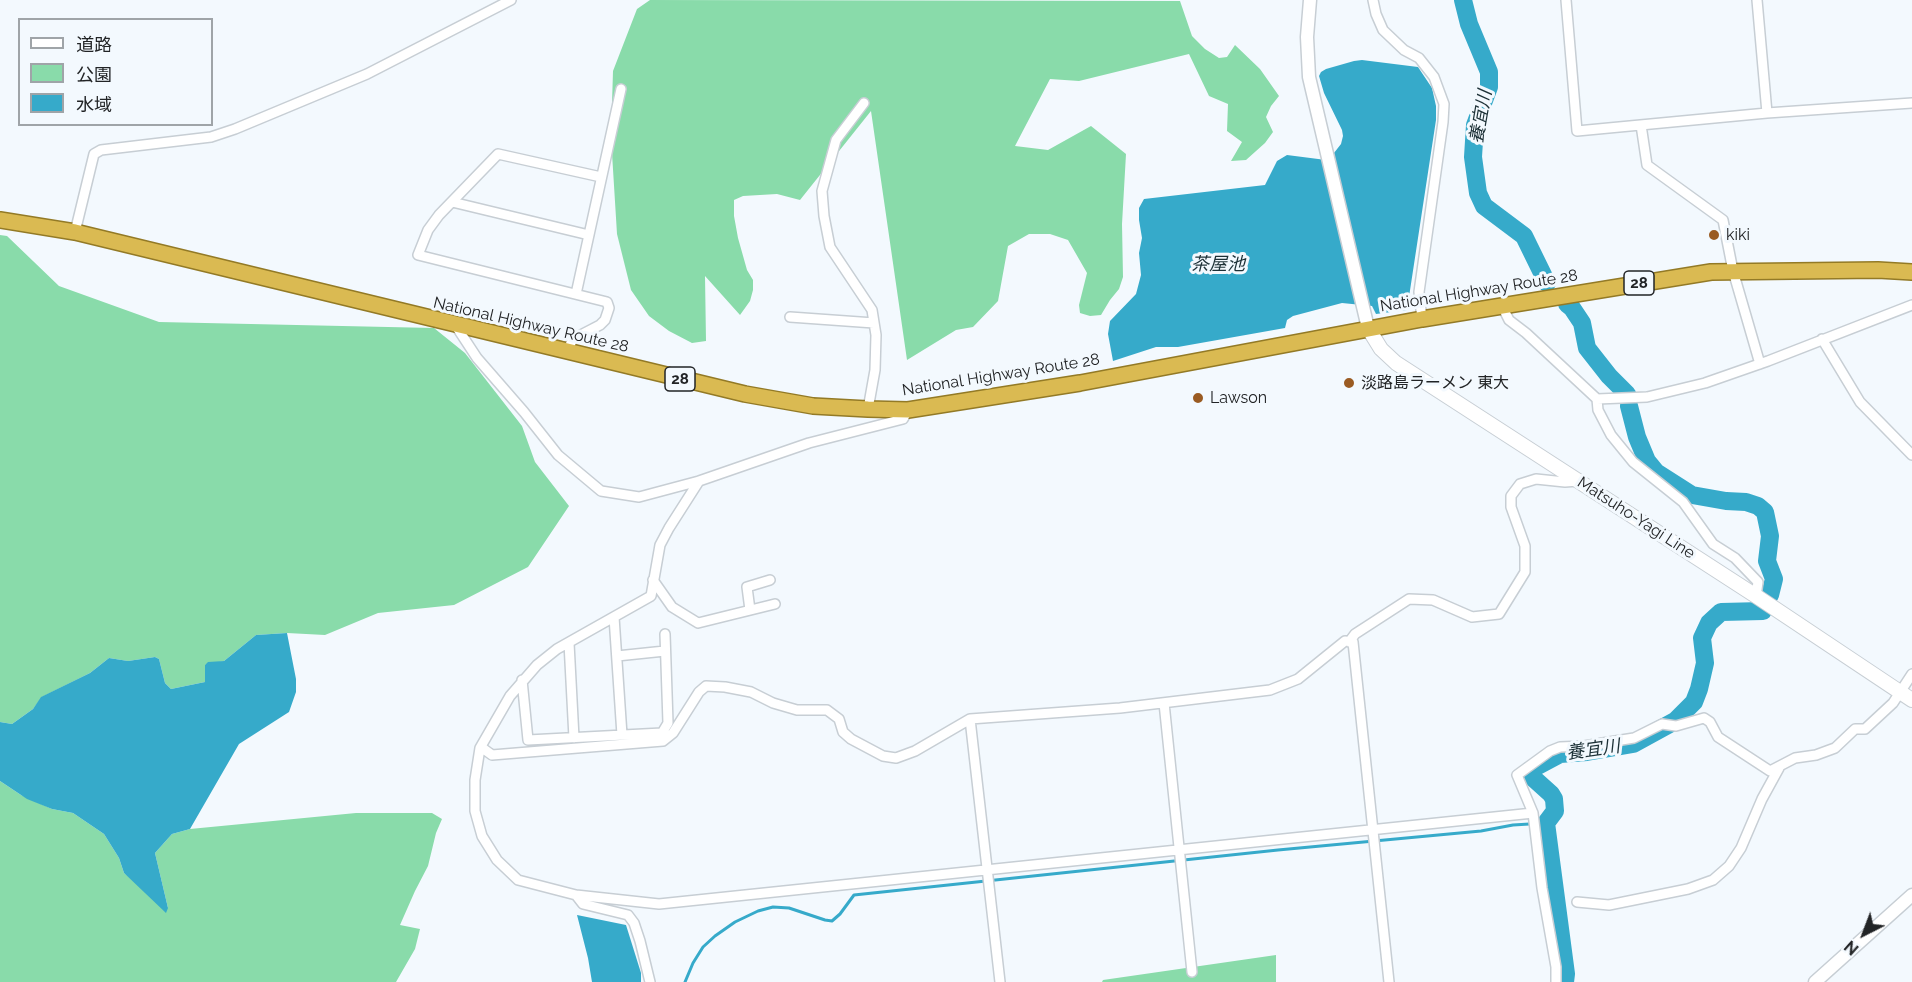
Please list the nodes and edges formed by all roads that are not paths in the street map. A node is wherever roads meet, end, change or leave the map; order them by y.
1 (511, 0) edge
2 (1310, 0) edge
3 (1373, 0) edge
4 (1566, 0) edge
5 (1757, 0) edge
6 (621, 89) dead end
7 (864, 103) dead end
8 (1912, 103) edge
9 (1767, 113) junction
10 (1641, 124) junction
11 (601, 177) junction
12 (452, 202) junction
13 (0, 220) edge
14 (75, 232) junction
15 (589, 235) junction
16 (1732, 271) junction
17 (1912, 272) edge
18 (576, 294) junction
19 (1912, 305) edge
20 (1502, 306) junction
21 (790, 317) dead end
22 (1422, 319) junction
23 (874, 323) junction
24 (456, 326) junction
25 (1368, 328) junction
26 (1822, 339) junction
27 (567, 351) junction
28 (1760, 364) junction
29 (1597, 399) junction
30 (868, 409) junction
31 (908, 410) junction
32 (1912, 455) edge
33 (699, 481) junction
34 (1578, 481) junction
35 (653, 580) junction
36 (770, 580) dead end
37 (1756, 596) junction
38 (775, 604) dead end
39 (750, 610) junction
40 (614, 617) junction
41 (665, 634) dead end
42 (1349, 642) junction
43 (568, 643) junction
44 (665, 651) junction
45 (617, 656) junction
46 (1912, 674) edge
47 (522, 680) junction
48 (1900, 691) junction
49 (1912, 700) edge
50 (1164, 703) junction
51 (970, 719) junction
52 (622, 735) junction
53 (574, 738) junction
54 (481, 747) junction
55 (1779, 768) junction
56 (1533, 815) junction
57 (1372, 833) junction
58 (1180, 852) junction
59 (988, 873) junction
60 (576, 895) junction
61 (1912, 895) edge
62 (1577, 902) dead end
63 (1192, 972) dead end
64 (650, 982) edge
65 (1000, 982) edge
66 (1389, 982) edge
67 (1556, 982) edge
68 (1815, 982) edge

1 - 14 street
2 - 25 street
3 - 22 street
4 - 10 street
5 - 9 street
6 - 11 street
7 - 23 street
8 - 9 street
9 - 10 street
10 - 16 street
11 - 12 street
11 - 15 street
12 - 15 street
12 - 18 street
13 - 14 highway, National Highway Route 28 / 28
14 - 24 highway, National Highway Route 28 / 28
15 - 18 street
16 - 17 highway, National Highway Route 28 / 28
16 - 20 highway, National Highway Route 28 / 28
16 - 28 street
18 - 27 street
19 - 26 street
20 - 22 highway, National Highway Route 28 / 28
20 - 29 street
21 - 23 street
22 - 25 highway, National Highway Route 28 / 28
23 - 30 street
24 - 27 highway, National Highway Route 28 / 28
24 - 33 street
25 - 31 highway, National Highway Route 28 / 28
25 - 34 main road, Matsuho-Yagi Line
26 - 28 street
26 - 32 street
27 - 30 highway, National Highway Route 28 / 28
28 - 29 street
29 - 37 street
30 - 31 highway, National Highway Route 28 / 28
31 - 33 street
33 - 35 street
34 - 37 main road, Matsuho-Yagi Line
34 - 42 street
35 - 39 street
35 - 40 street
36 - 39 street
37 - 48 main road, Matsuho-Yagi Line
38 - 39 street
40 - 43 street
40 - 45 street
41 - 44 street
42 - 50 street
42 - 57 street
43 - 47 street
43 - 53 street
44 - 45 street
44 - 52 street
45 - 52 street
46 - 48 street
47 - 53 street
47 - 54 street
48 - 49 main road, Matsuho-Yagi Line
48 - 55 street
50 - 51 street
50 - 58 street
51 - 54 street
51 - 59 street
52 - 53 street
54 - 60 street
55 - 56 street
55 - 62 street
56 - 57 street
56 - 67 street
57 - 58 street
57 - 66 street
58 - 59 street
58 - 63 street
59 - 60 street
59 - 65 street
60 - 64 street
61 - 68 street

